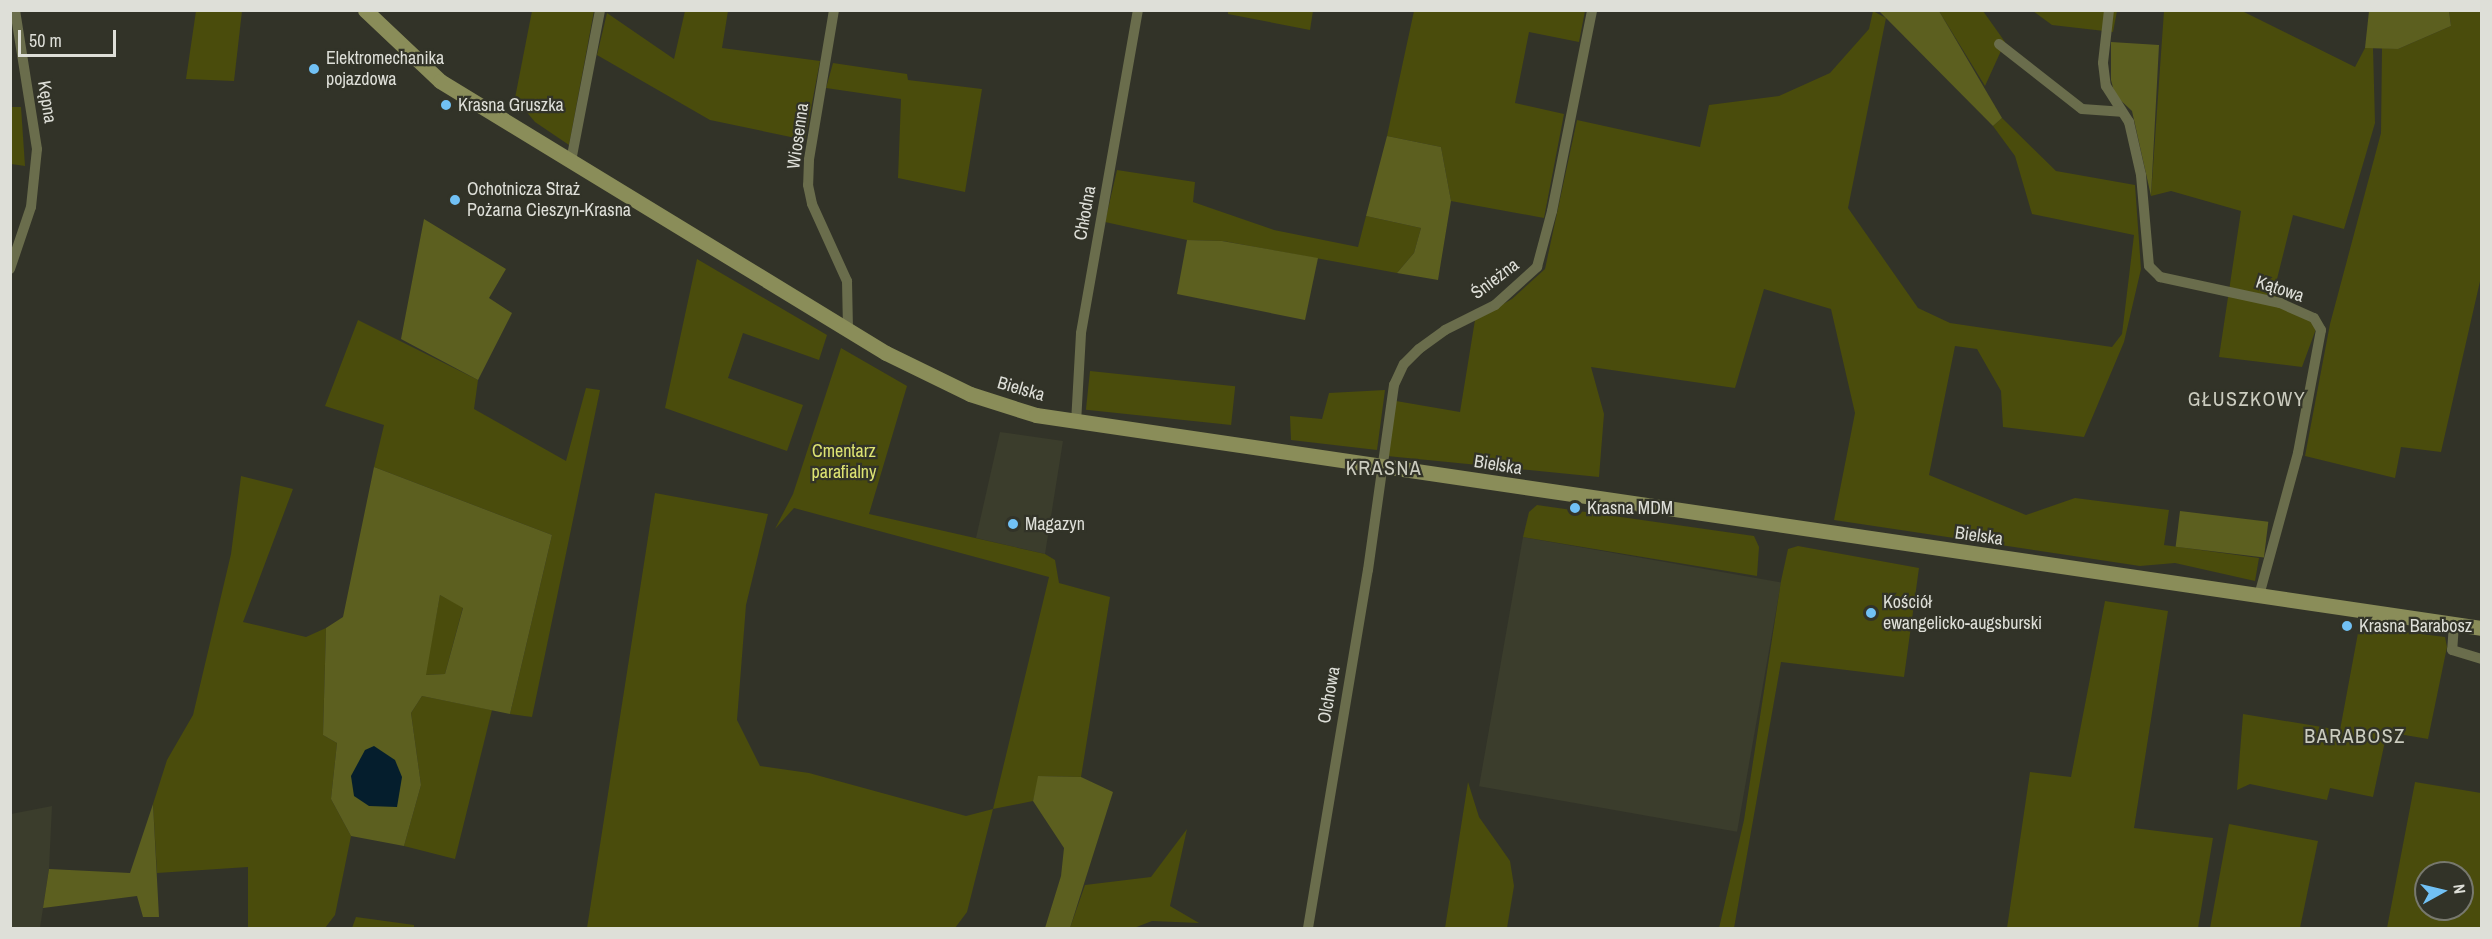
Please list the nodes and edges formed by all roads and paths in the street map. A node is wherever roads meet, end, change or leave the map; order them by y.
1 (15, 10) edge
2 (365, 10) edge
3 (600, 10) edge
4 (834, 10) edge
5 (1138, 10) edge
6 (1592, 10) edge
7 (2109, 10) edge
8 (1999, 44) dead end
9 (2121, 112) junction
10 (571, 160) junction
11 (10, 269) edge
12 (848, 330) junction
13 (1076, 423) junction
14 (1382, 466) junction
15 (2259, 596) junction
16 (2454, 624) junction
17 (2481, 628) edge
18 (2481, 659) edge
19 (1308, 928) edge

1 - 11 street, Kępna
2 - 10 street, Bielska
3 - 10 street
4 - 12 street, Wiosenna
5 - 13 street, Chłodna
6 - 14 street, Śnieżna
7 - 9 street, Kątowa
8 - 9 street
9 - 15 street, Kątowa
10 - 12 street, Bielska
12 - 13 street, Bielska
13 - 14 street, Bielska
14 - 15 street, Bielska
14 - 19 street, Olchowa
15 - 16 street, Bielska
16 - 17 street, Bielska
16 - 18 street

